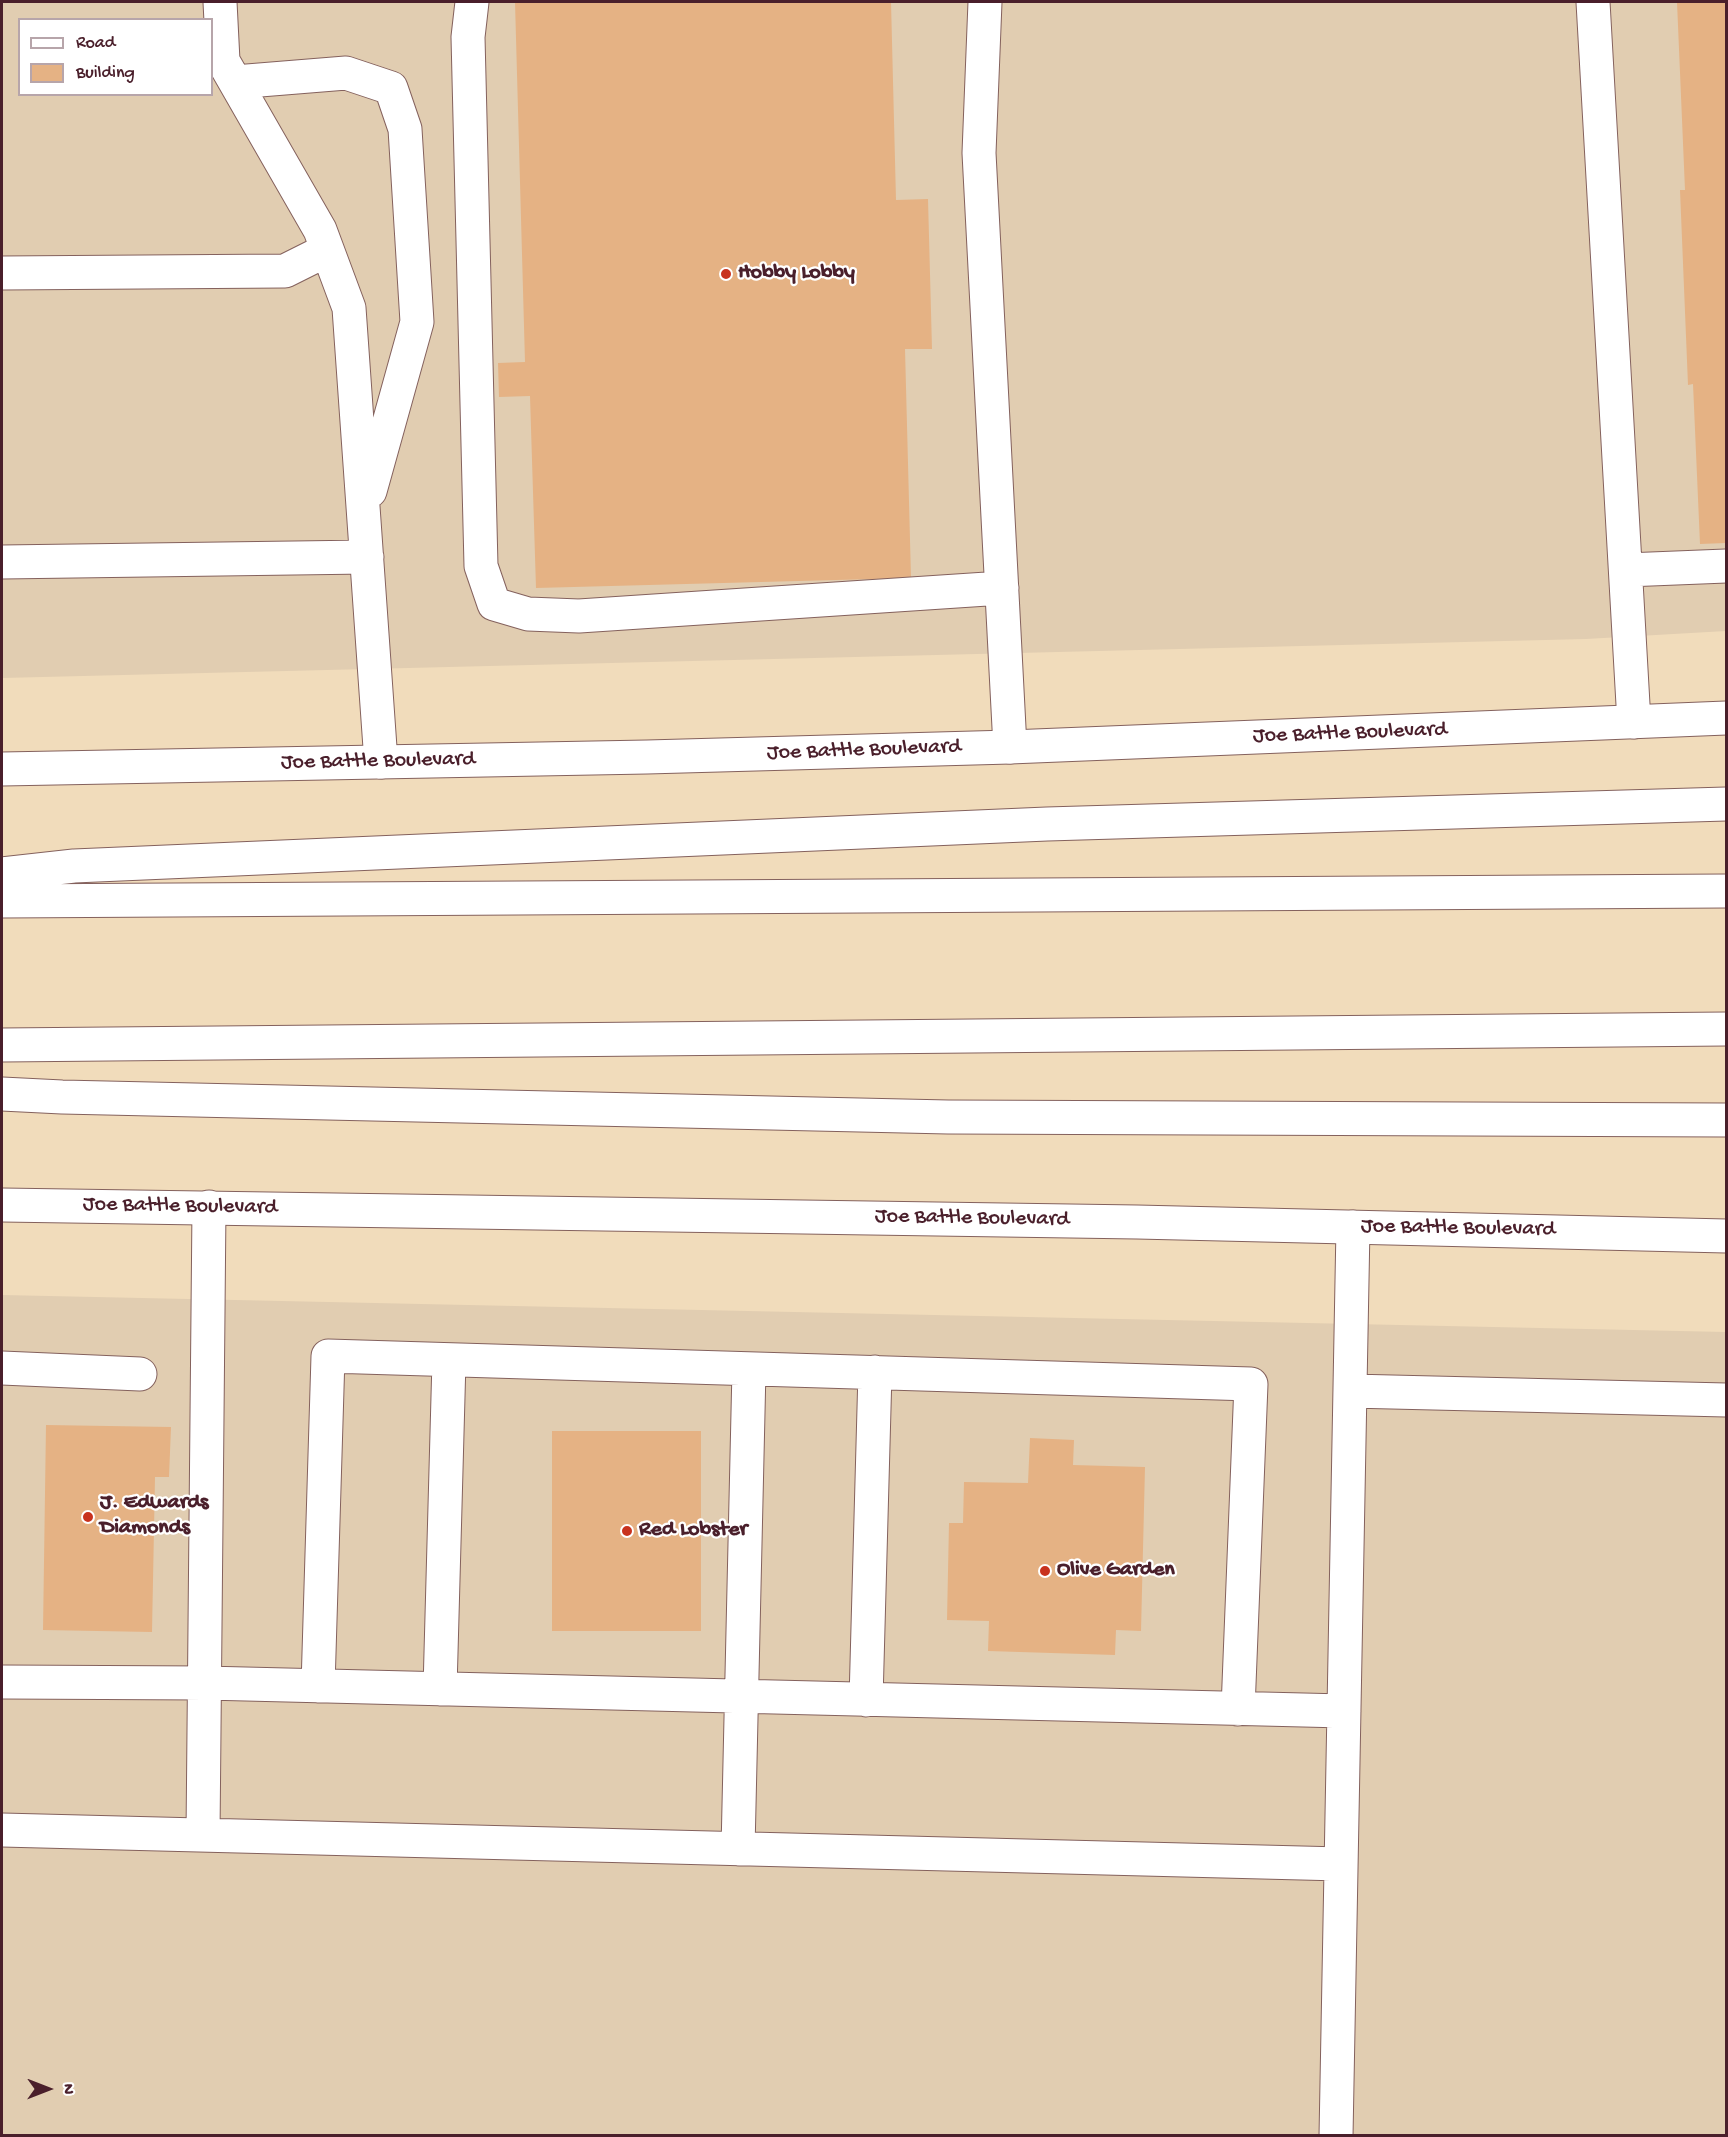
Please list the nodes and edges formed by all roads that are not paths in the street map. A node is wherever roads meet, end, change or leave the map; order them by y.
1 (220, 2) edge
2 (472, 2) edge
3 (985, 2) edge
4 (1593, 2) edge
5 (235, 82) junction
6 (327, 250) junction
7 (2, 273) edge
8 (364, 515) junction
9 (367, 557) junction
10 (2, 562) edge
11 (1726, 566) edge
12 (1626, 570) junction
13 (1002, 588) junction
14 (1726, 718) edge
15 (1634, 722) junction
16 (1010, 747) junction
17 (381, 762) junction
18 (2, 769) edge
19 (1726, 804) edge
20 (2, 874) edge
21 (1726, 891) edge
22 (2, 901) edge
23 (1726, 1029) edge
24 (2, 1045) edge
25 (2, 1094) edge
26 (1726, 1120) edge
27 (2, 1205) edge
28 (209, 1207) junction
29 (1353, 1227) junction
30 (1726, 1236) edge
31 (449, 1360) junction
32 (2, 1368) edge
33 (750, 1369) junction
34 (875, 1372) junction
35 (140, 1374) dead end
36 (1350, 1391) junction
37 (1726, 1400) edge
38 (2, 1682) edge
39 (205, 1683) junction
40 (318, 1686) junction
41 (440, 1689) junction
42 (742, 1697) junction
43 (866, 1700) junction
44 (1238, 1709) junction
45 (1344, 1711) junction
46 (2, 1830) edge
47 (203, 1835) junction
48 (738, 1849) junction
49 (1341, 1864) junction
50 (1336, 2136) edge

1 - 5 main road
2 - 13 main road
3 - 13 main road
4 - 12 main road
5 - 6 main road
5 - 8 main road
6 - 7 main road
6 - 8 main road
8 - 9 main road
9 - 10 main road
9 - 17 main road
11 - 12 main road
12 - 15 main road
13 - 16 main road
14 - 15 main road, Joe Battle Boulevard
15 - 16 main road, Joe Battle Boulevard
16 - 17 main road, Joe Battle Boulevard
17 - 18 main road, Joe Battle Boulevard
19 - 20 main road
21 - 22 main road
23 - 24 main road
25 - 26 main road
27 - 28 main road, Joe Battle Boulevard
28 - 29 main road, Joe Battle Boulevard
28 - 39 main road
29 - 30 main road, Joe Battle Boulevard
29 - 36 main road
31 - 33 main road
31 - 40 main road
31 - 41 main road
32 - 35 main road
33 - 34 main road
33 - 42 main road
34 - 43 main road
34 - 44 main road
36 - 37 main road
36 - 45 main road
38 - 39 main road
39 - 40 main road
39 - 47 main road
40 - 41 main road
41 - 42 main road
42 - 43 main road
42 - 48 main road
43 - 44 main road
44 - 45 main road
45 - 49 main road
46 - 47 main road
47 - 48 main road
48 - 49 main road
49 - 50 main road

